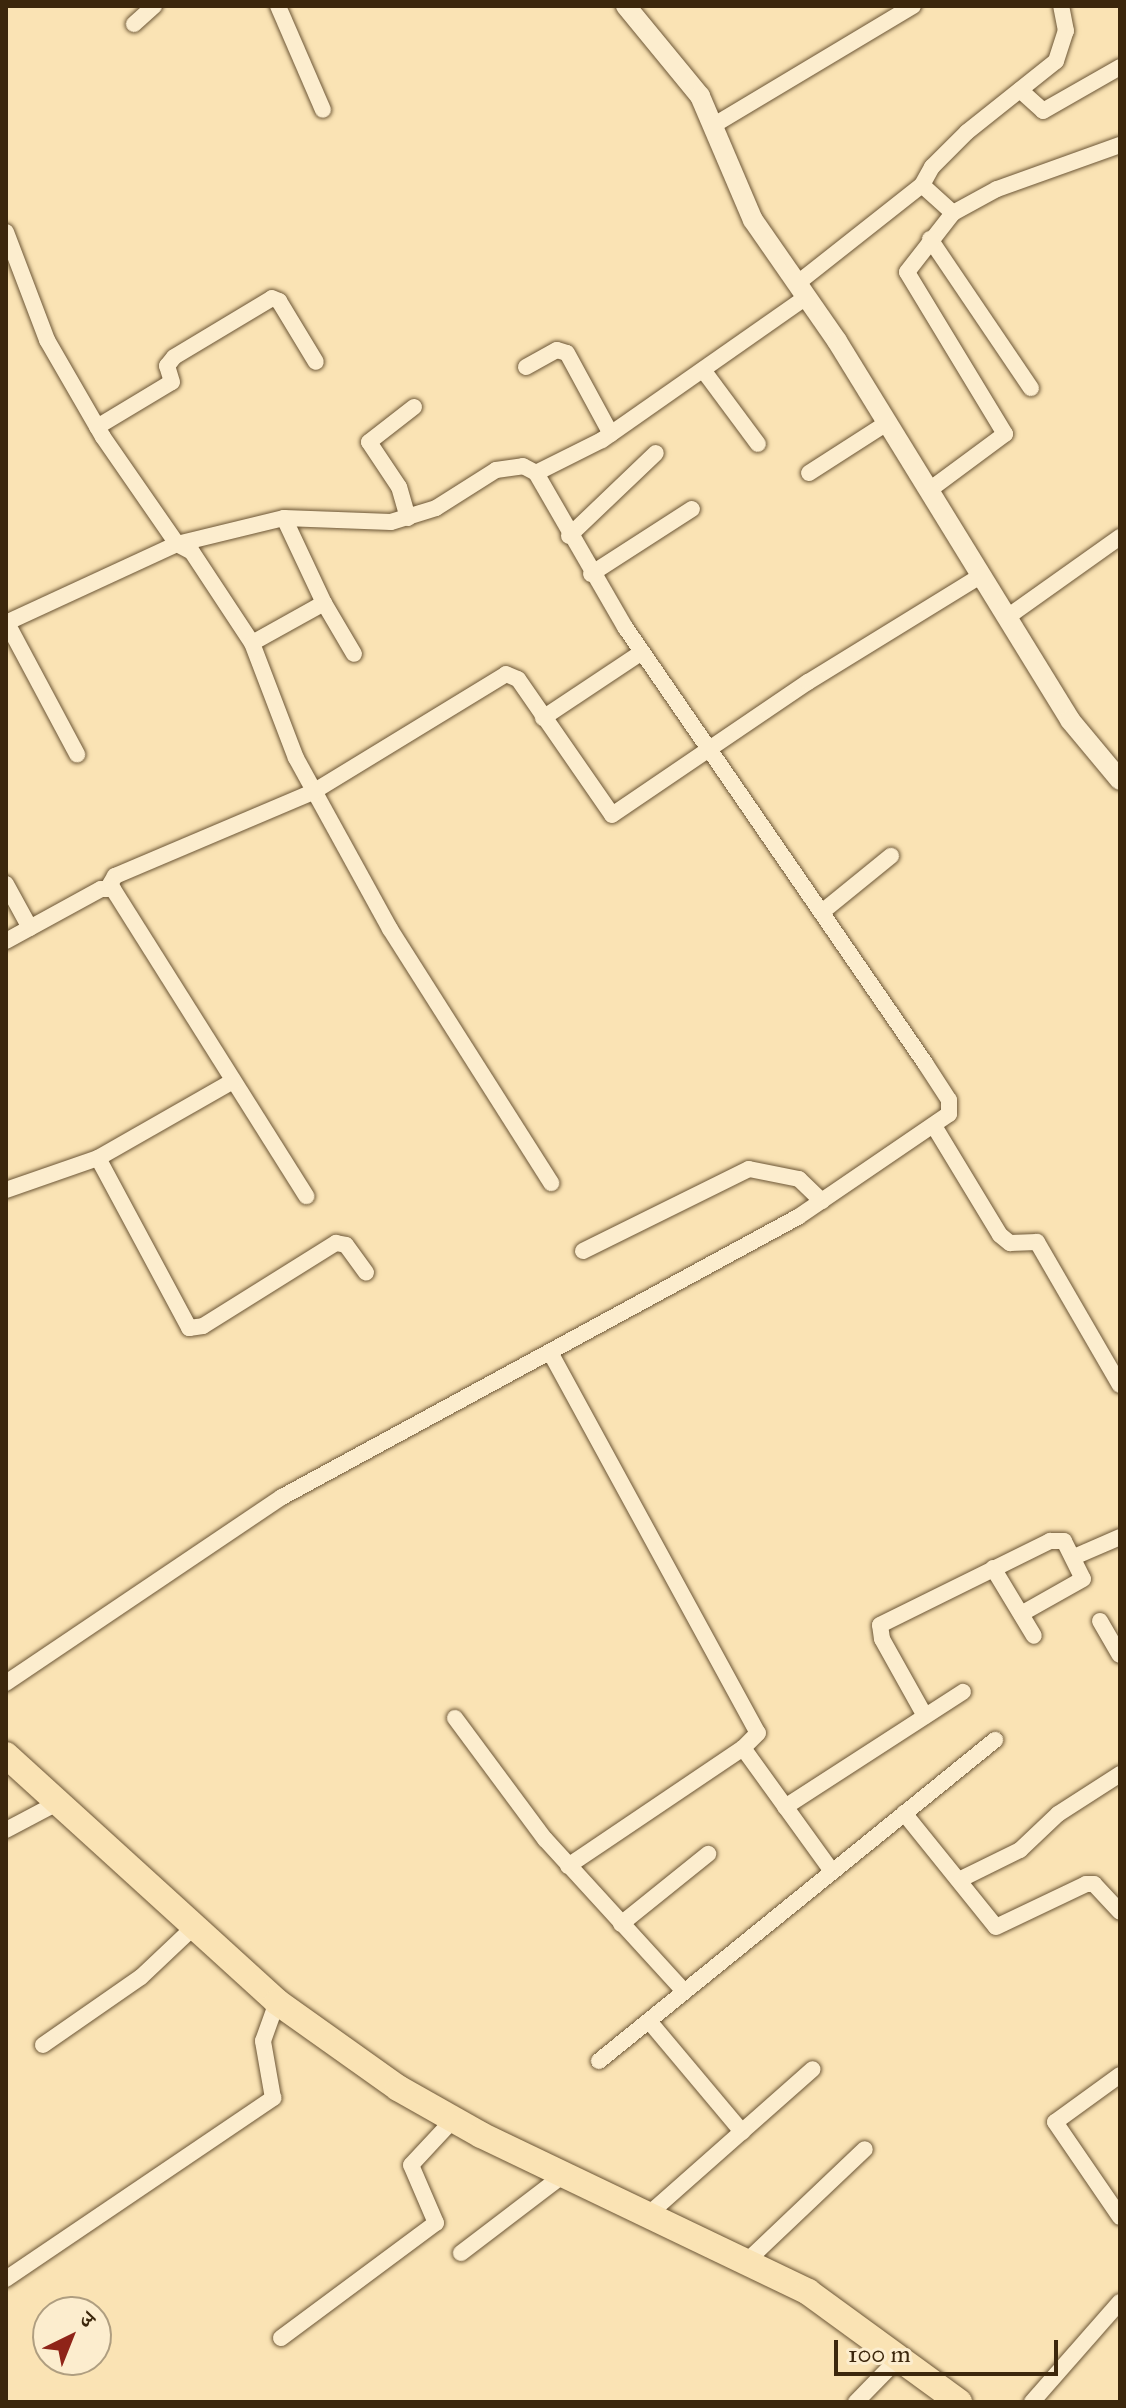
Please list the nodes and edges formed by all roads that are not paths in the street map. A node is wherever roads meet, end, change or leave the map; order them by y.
1 (154, 6) edge
2 (278, 6) edge
3 (626, 6) edge
4 (913, 6) edge
5 (1061, 6) edge
6 (134, 24) dead end
7 (1120, 67) edge
8 (1020, 90) junction
9 (323, 110) dead end
10 (714, 125) junction
11 (1120, 145) edge
12 (922, 185) junction
13 (953, 213) junction
14 (6, 232) edge
15 (930, 239) junction
16 (804, 289) junction
17 (316, 362) dead end
18 (526, 367) dead end
19 (703, 370) junction
20 (1031, 388) dead end
21 (414, 407) dead end
22 (887, 423) junction
23 (97, 427) junction
24 (611, 434) junction
25 (758, 444) dead end
26 (656, 453) dead end
27 (536, 473) junction
28 (809, 473) dead end
29 (928, 491) junction
30 (692, 509) dead end
31 (284, 518) junction
32 (408, 518) junction
33 (569, 536) junction
34 (1120, 537) edge
35 (177, 544) junction
36 (591, 574) junction
37 (980, 576) junction
38 (324, 603) junction
39 (1006, 618) junction
40 (7, 623) edge
41 (252, 643) junction
42 (642, 652) junction
43 (354, 654) dead end
44 (543, 718) junction
45 (710, 750) junction
46 (77, 754) dead end
47 (1120, 780) edge
48 (313, 792) junction
49 (891, 856) dead end
50 (6, 884) edge
51 (109, 886) junction
52 (822, 912) junction
53 (30, 928) junction
54 (6, 941) edge
55 (233, 1081) junction
56 (934, 1126) junction
57 (98, 1158) junction
58 (551, 1183) dead end
59 (6, 1190) edge
60 (306, 1196) dead end
61 (822, 1201) junction
62 (583, 1251) dead end
63 (366, 1273) dead end
64 (550, 1352) junction
65 (1120, 1385) edge
66 (1120, 1537) edge
67 (1074, 1557) junction
68 (993, 1568) junction
69 (1021, 1614) junction
70 (1100, 1621) dead end
71 (1034, 1636) dead end
72 (1120, 1655) edge
73 (6, 1683) edge
74 (963, 1692) dead end
75 (925, 1716) junction
76 (455, 1718) dead end
77 (995, 1740) dead end
78 (743, 1748) junction
79 (6, 1755) edge
80 (1120, 1774) edge
81 (59, 1802) junction
82 (785, 1807) junction
83 (904, 1813) junction
84 (6, 1830) edge
85 (708, 1854) dead end
86 (568, 1866) junction
87 (831, 1870) junction
88 (961, 1879) junction
89 (1120, 1912) edge
90 (621, 1924) junction
91 (196, 1925) junction
92 (684, 1991) junction
93 (277, 2002) junction
94 (649, 2021) junction
95 (43, 2045) dead end
96 (599, 2061) dead end
97 (813, 2069) dead end
98 (1120, 2075) edge
99 (453, 2120) junction
100 (742, 2132) junction
101 (865, 2149) dead end
102 (566, 2173) junction
103 (650, 2213) junction
104 (1120, 2217) edge
105 (461, 2253) dead end
106 (748, 2260) junction
107 (6, 2279) edge
108 (1120, 2302) edge
109 (281, 2338) dead end
110 (899, 2358) junction
111 (856, 2402) edge
112 (959, 2402) edge
113 (1032, 2402) edge

1 - 6 street
2 - 9 street
3 - 10 street
4 - 10 street
5 - 8 street
7 - 8 street
8 - 12 street
10 - 16 street
11 - 13 street
12 - 13 street
12 - 16 street
13 - 15 street
14 - 23 street
15 - 20 street
15 - 29 street
16 - 19 street
16 - 22 street
17 - 23 street
18 - 24 street
19 - 24 street
19 - 25 street
21 - 32 street
22 - 28 street
22 - 29 street
23 - 35 street
24 - 27 street
26 - 33 street
27 - 32 street
27 - 33 street
29 - 37 street
30 - 36 street
31 - 32 street
31 - 35 street
31 - 38 street
33 - 36 street
34 - 39 street
35 - 40 street
35 - 41 street
36 - 42 street
37 - 39 street
37 - 45 street
38 - 41 street
38 - 43 street
39 - 47 street
40 - 46 street
41 - 48 street
42 - 44 street
42 - 45 street
44 - 45 street
44 - 48 street
45 - 52 street
48 - 51 street
48 - 58 street
49 - 52 street
50 - 53 street
51 - 53 street
51 - 55 street
52 - 56 street
53 - 54 street
55 - 57 street
55 - 60 street
56 - 61 street
56 - 65 street
57 - 59 street
57 - 63 street
61 - 62 street
61 - 64 street
64 - 73 street
64 - 78 street
66 - 67 street
67 - 68 street
67 - 69 street
68 - 69 street
68 - 75 street
69 - 71 street
70 - 72 street
74 - 75 street
75 - 82 street
76 - 86 street
77 - 83 street
78 - 82 street
78 - 86 street
79 - 81 main road
80 - 88 street
81 - 84 street
81 - 91 main road
82 - 87 street
83 - 87 street
83 - 88 street
85 - 90 street
86 - 90 street
87 - 92 street
88 - 89 street
90 - 92 street
91 - 93 main road
91 - 95 street
92 - 94 street
93 - 99 main road
93 - 107 street
94 - 96 street
94 - 100 street
97 - 100 street
98 - 104 street
99 - 102 main road
99 - 109 street
100 - 103 street
101 - 106 street
102 - 103 main road
102 - 105 street
103 - 106 main road
106 - 110 main road
108 - 113 street
110 - 111 street
110 - 112 main road

